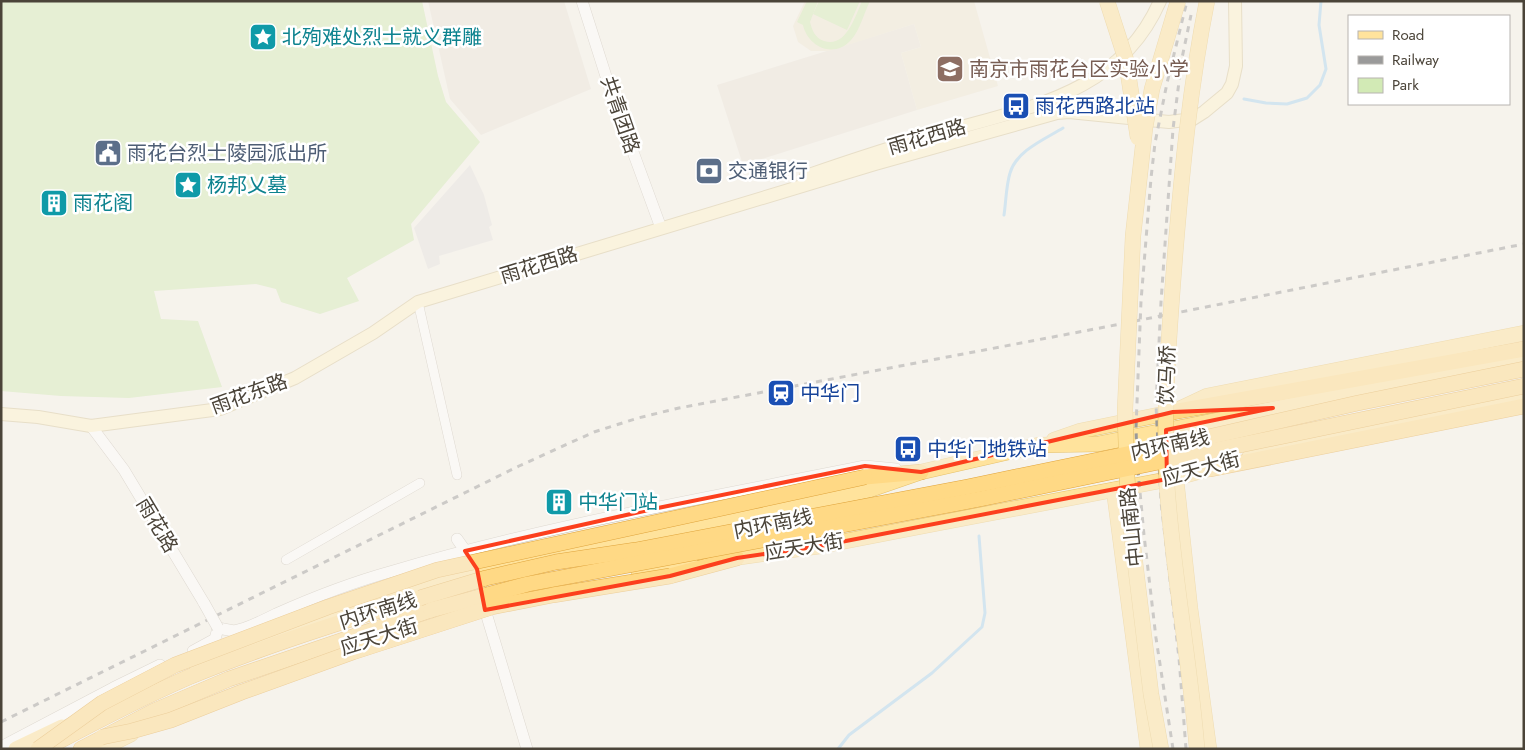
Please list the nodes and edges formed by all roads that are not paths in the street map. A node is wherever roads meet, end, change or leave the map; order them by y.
1 (582, 1) edge
2 (1108, 1) edge
3 (1160, 1) edge
4 (1178, 1) edge
5 (1207, 1) edge
6 (1235, 1) edge
7 (1092, 80) junction
8 (1090, 114) junction
9 (1140, 184) junction
10 (661, 228) junction
11 (418, 302) junction
12 (1524, 333) edge
13 (1524, 349) edge
14 (1524, 360) edge
15 (1524, 369) edge
16 (1524, 386) edge
17 (1524, 397) edge
18 (1274, 402) junction
19 (1524, 406) edge
20 (1173, 412) junction
21 (1, 414) edge
22 (91, 426) junction
23 (1174, 428) junction
24 (1040, 445) junction
25 (1211, 469) junction
26 (921, 472) junction
27 (457, 475) dead end
28 (1175, 478) junction
29 (420, 483) dead end
30 (1114, 490) junction
31 (457, 539) dead end
32 (465, 551) junction
33 (737, 558) junction
34 (286, 560) dead end
35 (477, 569) junction
36 (483, 603) junction
37 (218, 628) junction
38 (101, 743) edge
39 (1, 747) edge
40 (16, 749) edge
41 (38, 749) edge
42 (44, 749) edge
43 (80, 749) edge
44 (527, 749) edge
45 (1148, 749) edge
46 (1161, 749) edge
47 (1197, 749) edge
48 (1209, 749) edge

1 - 10 street, 共青团路
2 - 9 main road, bridge
3 - 7 main road, 雨花西路
4 - 9 main road, bridge
5 - 47 main road, 饮马桥, bridge
6 - 8 main road, 雨花西路
7 - 8 main road
7 - 10 main road, 雨花西路
8 - 10 main road, 雨花西路
9 - 46 main road, 中山南路, bridge
10 - 11 main road, 雨花西路
11 - 22 main road, 雨花东路
11 - 27 street
12 - 20 main road, 应天大街
13 - 18 highway
14 - 18 main road, 应天大街
15 - 42 highway, 内环南线, bridge
16 - 38 highway, 内环南线, bridge
17 - 25 main road, 应天大街
18 - 20 highway
18 - 23 main road, 应天大街
19 - 25 highway
20 - 24 main road, 应天大街
21 - 22 main road, 雨花东路
22 - 37 street, 雨花路, bridge
23 - 24 main road, 应天大街
23 - 28 main road
24 - 26 main road, 应天大街
25 - 28 main road, 应天大街
26 - 32 street, 应天大街
26 - 35 main road, 应天大街
26 - 41 highway, bridge
28 - 30 main road, 应天大街
28 - 48 main road
29 - 34 street
30 - 33 main road, 应天大街
30 - 45 main road
31 - 32 street
32 - 35 street
32 - 37 street, 应天大街
33 - 36 main road, 应天大街
33 - 38 highway, bridge
35 - 36 street
35 - 40 main road, 应天大街
36 - 38 main road, 应天大街
36 - 44 street
37 - 39 street
38 - 43 highway, 内环南线

